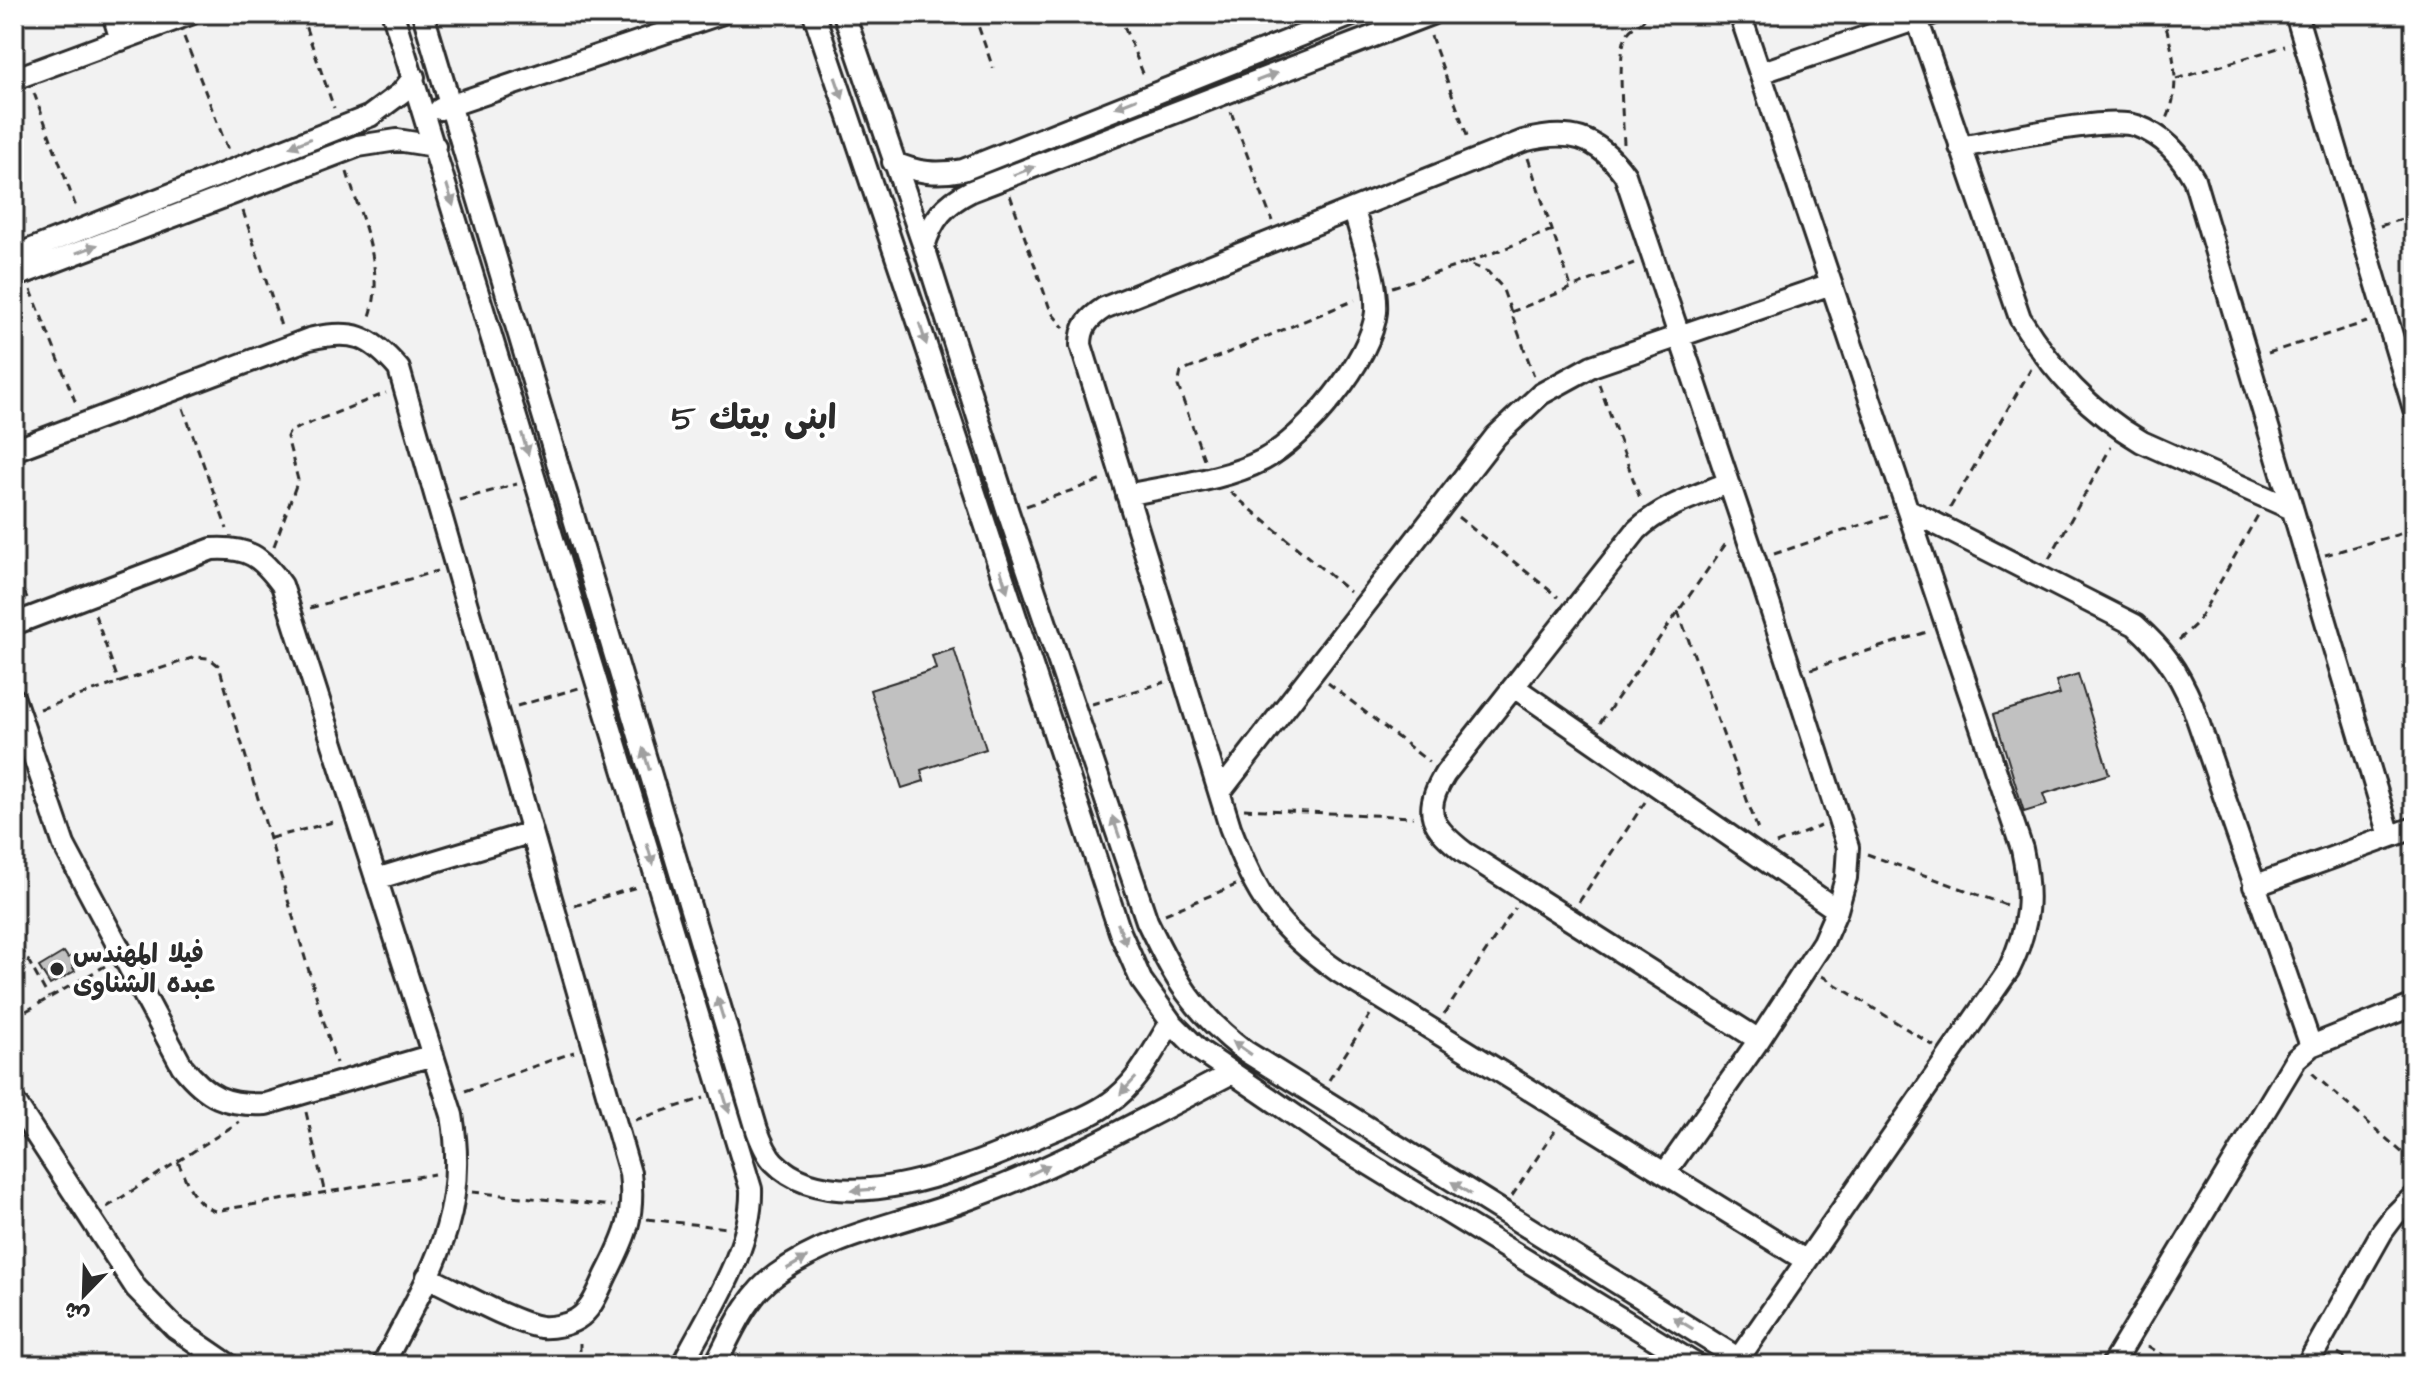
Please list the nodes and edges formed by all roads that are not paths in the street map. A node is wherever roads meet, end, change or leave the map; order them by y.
1 (113, 14) edge
2 (393, 14) edge
3 (423, 14) edge
4 (720, 14) edge
5 (814, 14) edge
6 (844, 14) edge
7 (1740, 14) edge
8 (2296, 14) edge
9 (1352, 15) edge
10 (1427, 15) edge
11 (184, 16) edge
12 (1924, 16) edge
13 (121, 40) junction
14 (1359, 40) junction
15 (1760, 73) junction
16 (20, 77) edge
17 (414, 77) junction
18 (1156, 91) junction
19 (452, 105) junction
20 (425, 114) junction
21 (1170, 115) junction
22 (346, 125) junction
23 (435, 146) junction
24 (1960, 147) junction
25 (350, 149) junction
26 (893, 162) junction
27 (963, 170) junction
28 (971, 191) junction
29 (1354, 210) junction
30 (924, 247) junction
31 (17, 269) edge
32 (1831, 284) junction
33 (1678, 335) junction
34 (534, 383) junction
35 (509, 393) junction
36 (2414, 409) edge
37 (14, 450) edge
38 (1728, 483) junction
39 (1127, 495) junction
40 (1907, 509) junction
41 (2292, 509) junction
42 (24, 620) edge
43 (1514, 687) junction
44 (17, 707) edge
45 (1223, 800) junction
46 (2414, 828) edge
47 (532, 832) junction
48 (2390, 836) junction
49 (376, 879) junction
50 (2254, 886) junction
51 (1837, 910) junction
52 (2414, 1005) edge
53 (1171, 1022) junction
54 (1759, 1040) junction
55 (2304, 1052) junction
56 (433, 1055) junction
57 (1232, 1073) junction
58 (14, 1101) edge
59 (765, 1149) junction
60 (742, 1155) junction
61 (1665, 1173) junction
62 (899, 1187) junction
63 (2414, 1196) edge
64 (911, 1218) junction
65 (1805, 1260) junction
66 (427, 1277) junction
67 (725, 1283) junction
68 (752, 1298) junction
69 (1744, 1361) edge
70 (229, 1365) edge
71 (383, 1365) edge
72 (682, 1365) edge
73 (715, 1365) edge
74 (1697, 1365) edge
75 (2112, 1365) edge
76 (2307, 1365) edge

1 - 13 street
2 - 17 street
3 - 19 street
4 - 19 street
5 -> 53 street
6 - 26 street
7 - 15 street
8 - 36 street
9 - 14 street
9 - 18 street
10 - 14 street
11 - 13 street
12 - 15 street
12 - 24 street
13 - 16 street
21 -> 14 street
15 - 32 street
17 - 20 street
17 - 22 street
18 - 21 street
18 -> 27 street
19 - 20 street
19 - 34 street
20 - 23 street
28 -> 21 street
22 - 25 street
22 -> 31 street
23 - 25 street
23 -> 35 street
24 - 41 street
24 - 41 street
31 -> 25 street
26 - 27 street
26 - 30 street
27 - 28 street
28 - 30 street
29 - 33 street
29 - 39 street
29 - 39 street
69 -> 30 street
32 - 33 street
32 - 40 street
33 - 38 street
33 - 45 street
34 - 35 street
59 -> 34 street
35 -> 60 street
37 - 47 street
38 - 43 street
38 - 51 street
39 - 45 street
40 - 50 street
40 - 65 street
41 - 48 street
42 - 49 street
43 - 51 street
43 - 54 street
44 - 56 street
45 - 61 street
46 - 48 street
47 - 49 street
47 - 66 street
48 - 50 street
49 - 56 street
50 - 55 street
51 - 54 street
52 - 55 street
53 - 57 street
53 -> 62 street
54 - 61 street
55 - 75 street
56 - 66 street
64 -> 57 street
57 - 74 street
58 - 70 street
59 - 60 street
62 -> 59 street
60 - 67 street
61 - 65 street
62 - 64 street
63 - 76 street
68 -> 64 street
65 - 69 street
66 - 71 street
67 - 68 street
67 - 72 street
68 - 73 street

